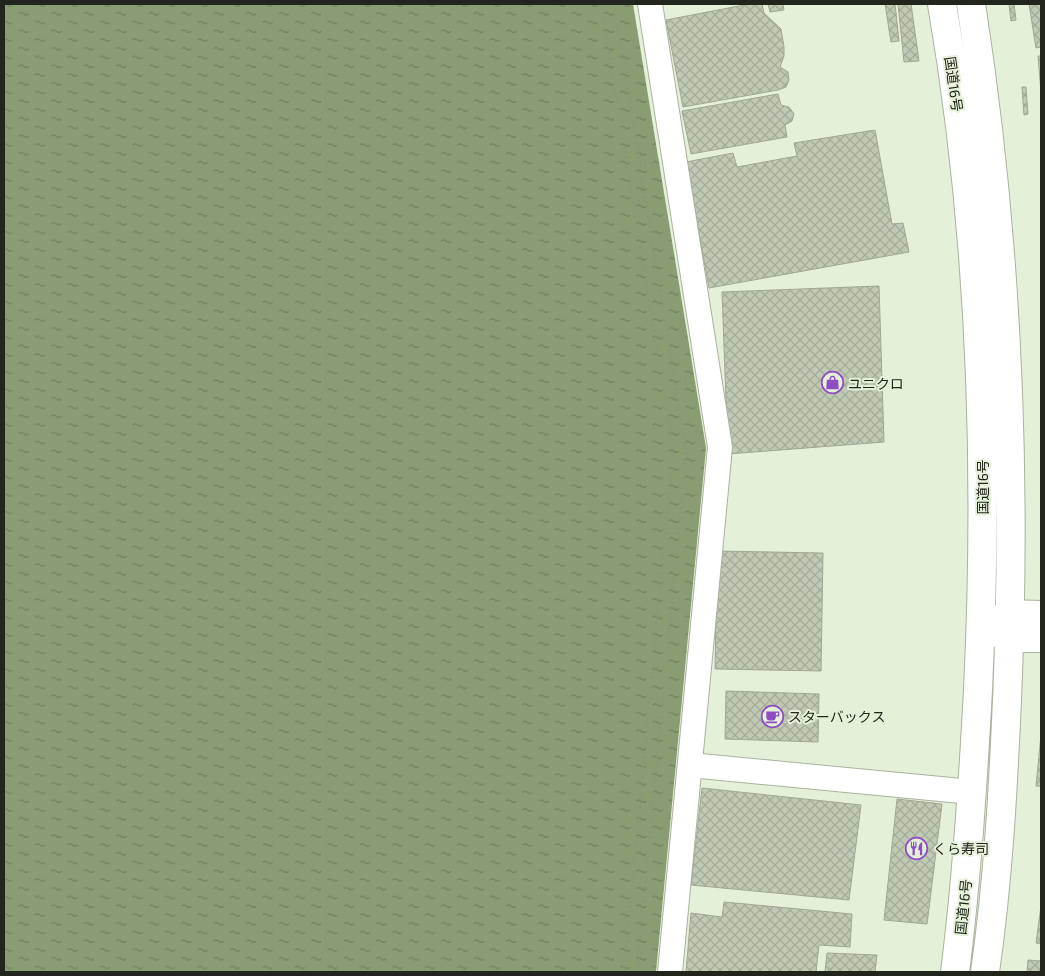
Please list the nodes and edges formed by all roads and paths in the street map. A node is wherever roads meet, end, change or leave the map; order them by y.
1 (602, 4) edge
2 (614, 4) edge
3 (650, 4) edge
4 (942, 4) edge
5 (971, 4) edge
6 (628, 14) dead end
7 (616, 16) junction
8 (646, 201) junction
9 (634, 203) junction
10 (687, 380) dead end
11 (675, 382) junction
12 (677, 395) junction
13 (665, 397) junction
14 (1041, 614) edge
15 (1010, 626) junction
16 (982, 627) junction
17 (1041, 638) edge
18 (653, 666) junction
19 (666, 667) junction
20 (690, 765) junction
21 (972, 792) junction
22 (636, 850) junction
23 (648, 852) junction
24 (624, 972) edge
25 (637, 972) edge
26 (670, 972) edge
27 (955, 972) edge
28 (986, 972) edge

1 - 9 path
2 - 7 path
3 - 20 street
4 - 16 main road, 国道16号
5 - 15 main road, 国道16号
6 - 7 path
7 - 8 path
8 - 9 path
8 - 11 path
9 - 13 path
10 - 11 path
11 - 12 path
12 - 13 path
12 - 19 path
13 - 18 path
14 - 15 main road
15 - 16 main road
15 - 17 main road
15 - 28 main road, 国道16号
16 - 21 main road, 国道16号
18 - 19 path
18 - 22 path
19 - 23 path
20 - 21 street
20 - 26 street
21 - 27 main road, 国道16号
22 - 23 path
22 - 24 path
23 - 25 path

